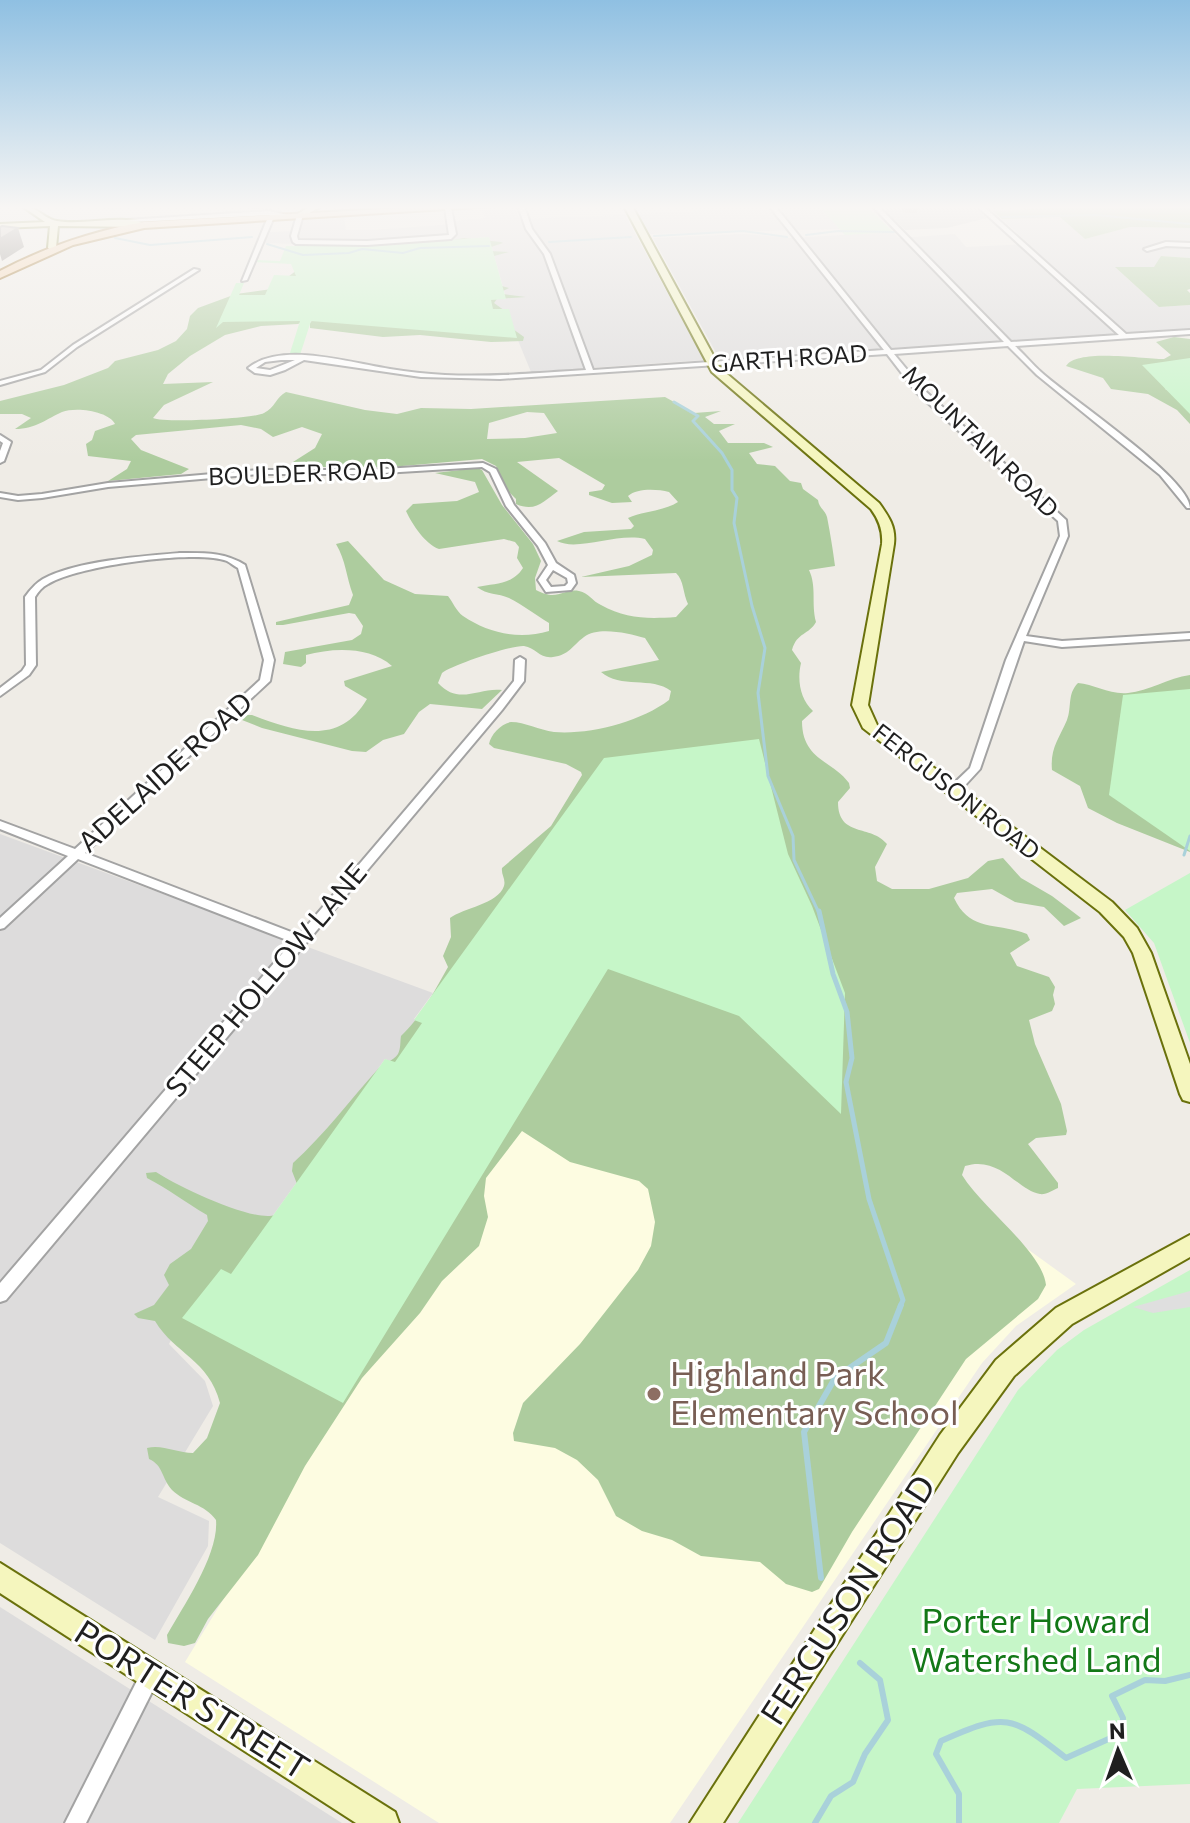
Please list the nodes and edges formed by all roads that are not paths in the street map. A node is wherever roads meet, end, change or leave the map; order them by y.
1 (162, 291) edge
2 (561, 291) edge
3 (674, 291) edge
4 (840, 291) edge
5 (958, 291) edge
6 (1074, 291) edge
7 (1190, 332) edge
8 (1124, 336) junction
9 (1009, 344) junction
10 (888, 351) junction
11 (301, 359) junction
12 (713, 364) junction
13 (590, 372) junction
14 (0, 383) edge
15 (0, 437) edge
16 (0, 461) edge
17 (0, 495) edge
18 (1190, 506) edge
19 (552, 565) dead end
20 (1190, 636) edge
21 (1020, 638) junction
22 (520, 660) dead end
23 (0, 693) edge
24 (953, 791) junction
25 (0, 825) edge
26 (75, 854) junction
27 (0, 925) edge
28 (300, 940) junction
29 (1190, 1094) edge
30 (1190, 1245) edge
31 (0, 1295) edge
32 (0, 1577) edge
33 (151, 1674) junction
34 (75, 1823) edge
35 (384, 1823) edge
36 (705, 1823) edge

1 - 14 street
2 - 13 street
3 - 12 street, FERGUSON ROAD
4 - 10 street, MOUNTAIN ROAD
5 - 9 street
6 - 8 street
7 - 8 street, GARTH ROAD
8 - 9 street, GARTH ROAD
9 - 10 street, GARTH ROAD
9 - 18 street
10 - 12 street, GARTH ROAD
10 - 21 street, MOUNTAIN ROAD
11 - 11 street, GARTH ROAD
11 - 13 street, GARTH ROAD
12 - 13 street, GARTH ROAD
12 - 24 street, FERGUSON ROAD
15 - 16 street
17 - 19 street, BOULDER ROAD
20 - 21 street
21 - 24 street, MOUNTAIN ROAD
22 - 28 street, STEEP HOLLOW LANE
23 - 26 street, ADELAIDE ROAD
24 - 29 street, FERGUSON ROAD
25 - 26 street
26 - 27 street, ADELAIDE ROAD
26 - 28 street
28 - 31 street, STEEP HOLLOW LANE
30 - 36 street, FERGUSON ROAD
32 - 33 street, PORTER STREET
33 - 34 street
33 - 35 street, PORTER STREET

